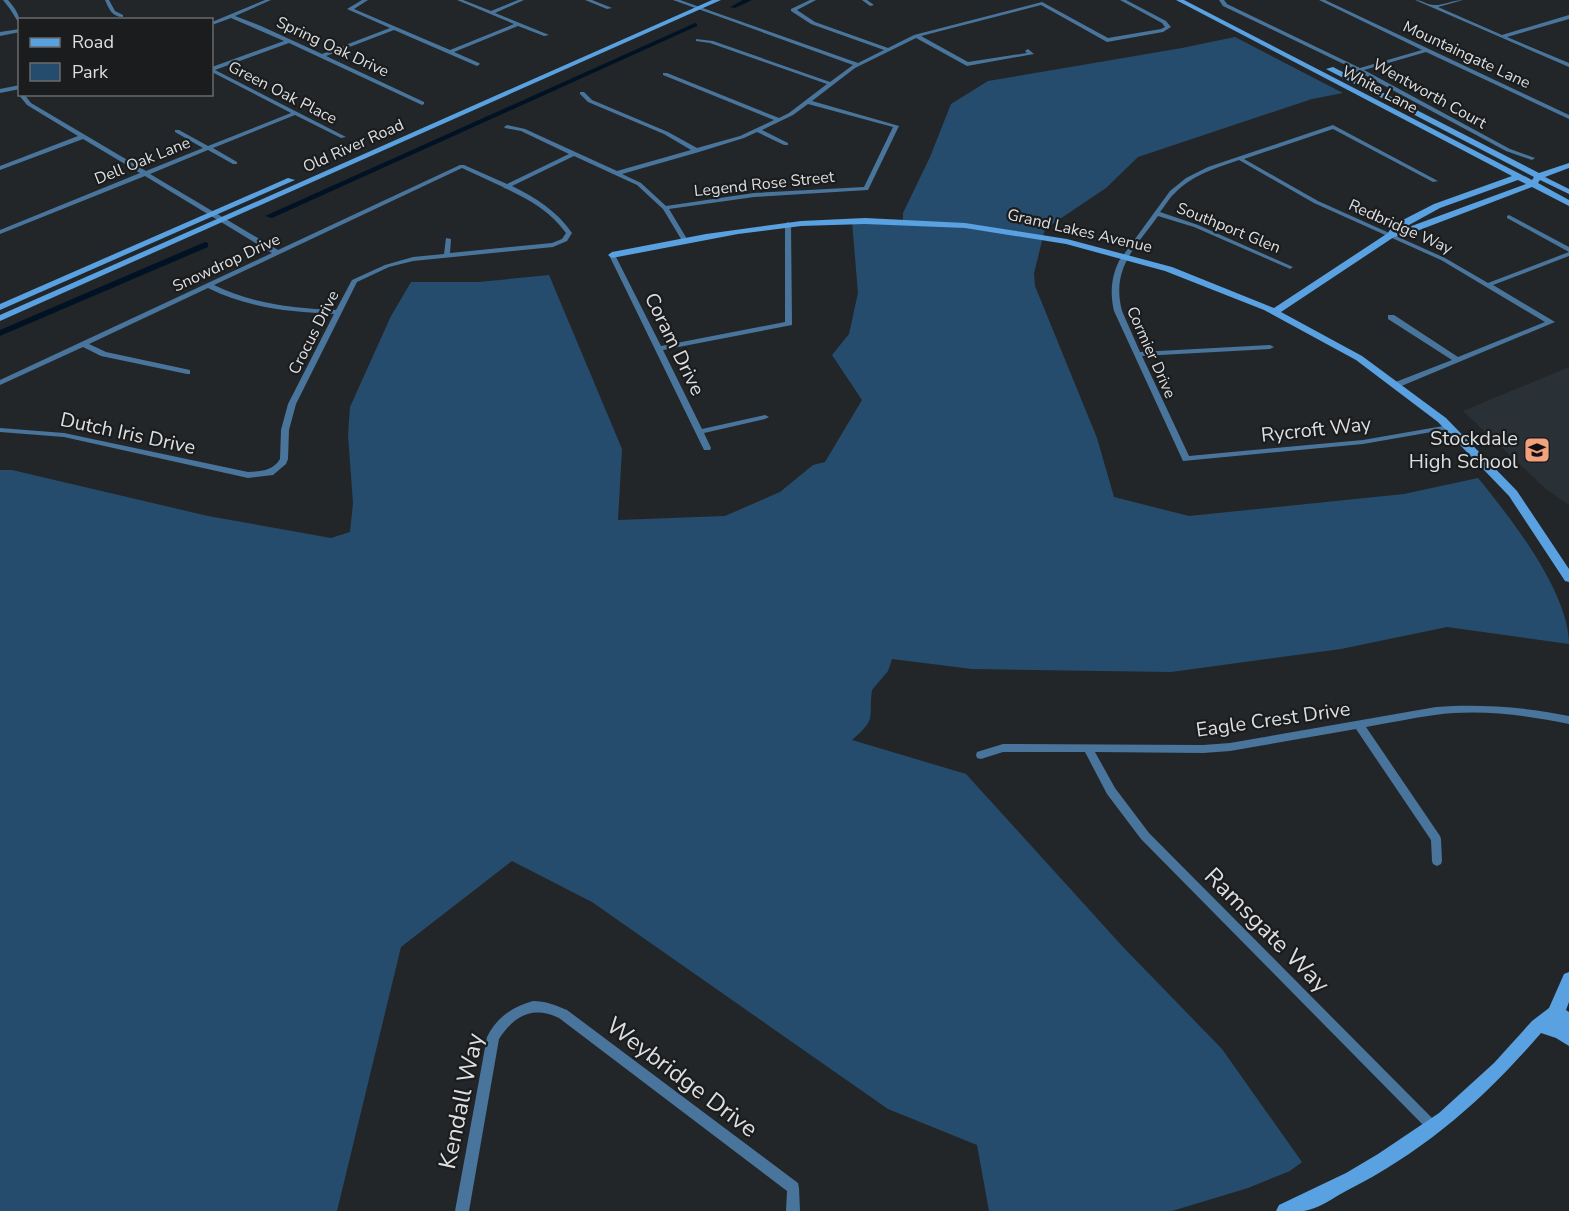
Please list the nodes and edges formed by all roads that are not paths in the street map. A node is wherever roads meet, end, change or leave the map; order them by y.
1 (5, 0) edge
2 (107, 0) edge
3 (269, 0) edge
4 (366, 0) edge
5 (459, 0) edge
6 (522, 0) edge
7 (587, 0) edge
8 (675, 0) edge
9 (718, 0) edge
10 (814, 0) edge
11 (864, 0) edge
12 (1122, 0) edge
13 (1179, 0) edge
14 (1195, 0) edge
15 (1221, 0) edge
16 (1321, 0) edge
17 (1417, 0) edge
18 (1461, 0) edge
19 (696, 5) edge
20 (872, 5) dead end
21 (1434, 7) junction
22 (609, 8) dead end
23 (490, 13) junction
24 (121, 16) dead end
25 (231, 16) junction
26 (1567, 19) edge
27 (18, 20) edge
28 (213, 24) edge
29 (518, 24) junction
30 (395, 28) junction
31 (18, 30) edge
32 (0, 34) edge
33 (546, 35) dead end
34 (916, 36) junction
35 (1503, 36) junction
36 (698, 40) dead end
37 (289, 41) junction
38 (889, 50) junction
39 (1426, 50) junction
40 (1029, 51) dead end
41 (450, 52) junction
42 (1285, 55) junction
43 (322, 56) junction
44 (477, 64) dead end
45 (1569, 65) edge
46 (856, 66) junction
47 (1359, 69) junction
48 (213, 70) edge
49 (213, 71) edge
50 (665, 74) dead end
51 (1341, 75) junction
52 (831, 84) junction
53 (18, 90) edge
54 (0, 91) edge
55 (582, 93) dead end
56 (23, 96) edge
57 (809, 102) junction
58 (422, 103) dead end
59 (294, 113) junction
60 (1569, 117) edge
61 (780, 120) junction
62 (507, 128) dead end
63 (757, 130) junction
64 (177, 131) dead end
65 (84, 136) junction
66 (343, 137) dead end
67 (786, 144) dead end
68 (207, 148) junction
69 (697, 152) junction
70 (575, 153) junction
71 (1239, 158) junction
72 (1532, 158) dead end
73 (235, 163) dead end
74 (1569, 165) edge
75 (0, 168) edge
76 (145, 173) junction
77 (618, 173) junction
78 (1539, 176) junction
79 (1518, 177) junction
80 (1435, 181) dead end
81 (1533, 184) junction
82 (506, 187) junction
83 (1569, 192) edge
84 (1569, 203) edge
85 (665, 208) junction
86 (1156, 213) junction
87 (213, 215) junction
88 (1509, 217) dead end
89 (222, 220) junction
90 (788, 224) junction
91 (0, 232) edge
92 (1391, 235) junction
93 (448, 239) dead end
94 (684, 239) junction
95 (1569, 252) edge
96 (278, 253) junction
97 (447, 254) junction
98 (612, 255) joint
99 (1126, 256) junction
100 (1290, 267) dead end
101 (208, 285) junction
102 (1488, 285) junction
103 (0, 307) edge
104 (338, 312) junction
105 (1275, 312) junction
106 (1391, 317) dead end
107 (0, 318) edge
108 (83, 344) junction
109 (1270, 347) dead end
110 (659, 349) junction
111 (1137, 354) junction
112 (1458, 360) junction
113 (187, 372) dead end
114 (0, 382) edge
115 (1396, 385) junction
116 (765, 417) dead end
117 (1449, 427) junction
118 (0, 430) edge
119 (699, 432) junction
120 (707, 448) dead end
121 (1186, 459) joint
122 (248, 476) joint
123 (1569, 578) edge
124 (1569, 720) edge
125 (1359, 724) junction
126 (1088, 748) junction
127 (981, 755) dead end
128 (1437, 861) dead end
129 (1569, 979) edge
130 (520, 1010) joint
131 (1562, 1017) edge
132 (1539, 1025) junction
133 (1569, 1038) edge
134 (1434, 1128) junction
135 (462, 1211) edge
136 (793, 1211) edge
137 (1285, 1211) edge

1 - 27 street
2 - 24 street
3 - 25 street
4 - 30 street
5 - 23 street
6 - 23 street
7 - 22 street
8 - 19 street
9 - 19 main road, Old River Road
10 - 38 street
11 - 20 street
12 - 34 street
13 - 42 main road, White Lane
14 - 51 main road, White Lane
15 - 47 street, Wentworth Court
16 - 39 street, Mountaingate Lane
17 - 21 street
18 - 21 street
19 - 46 street
19 - 87 main road, Old River Road
19 - 89 main road, Old River Road
21 - 35 street
23 - 29 street
25 - 28 street
25 - 37 street, Spring Oak Drive
26 - 35 street
29 - 33 street
29 - 41 street
30 - 41 street
30 - 43 street
31 - 32 street
34 - 38 street
34 - 40 street
35 - 45 street
36 - 52 street
37 - 43 street, Spring Oak Drive
37 - 48 street
38 - 46 street
39 - 47 street
39 - 60 street, Mountaingate Lane
41 - 44 street
42 - 51 main road
42 - 79 main road, White Lane
43 - 58 street, Spring Oak Drive
46 - 52 street
47 - 51 street
47 - 72 street, Wentworth Court
49 - 59 street, Green Oak Place
50 - 61 street
51 - 78 main road, White Lane
52 - 57 street
53 - 54 street
55 - 69 street
56 - 65 street
57 - 61 street
57 - 85 street, Legend Rose Street
59 - 66 street, Green Oak Place
59 - 68 street, Dell Oak Lane
61 - 63 street
62 - 70 street
63 - 67 street
63 - 69 street
64 - 68 street
65 - 75 street
65 - 76 street
68 - 73 street
68 - 76 street, Dell Oak Lane
69 - 77 street
70 - 77 street
70 - 82 street
71 - 80 street, Cormier Drive
71 - 86 street, Cormier Drive
71 - 92 street, Redbridge Way
74 - 78 main road
76 - 87 street
76 - 91 street, Dell Oak Lane
77 - 85 street
78 - 79 street
78 - 81 main road
78 - 83 main road, White Lane
79 - 81 main road, White Lane
79 - 92 main road
81 - 84 main road, White Lane
81 - 92 main road
82 - 96 street, Snowdrop Drive
82 - 97 street, Crocus Drive
85 - 94 street
86 - 99 street, Cormier Drive
86 - 100 street, Southport Glen
87 - 89 street
87 - 103 main road, Old River Road
88 - 95 street
89 - 96 street
89 - 107 main road, Old River Road
90 - 94 main road, Grand Lakes Avenue
90 - 99 main road, Grand Lakes Avenue
90 - 110 street
92 - 102 street, Redbridge Way
92 - 105 main road
93 - 97 street
94 - 98 main road, Grand Lakes Avenue
95 - 102 street
96 - 101 street, Snowdrop Drive
97 - 104 street, Crocus Drive
98 - 110 street, Coram Drive
99 - 105 main road, Grand Lakes Avenue
99 - 111 street, Cormier Drive
101 - 104 street
101 - 108 street, Snowdrop Drive
102 - 112 street, Redbridge Way
104 - 122 street, Crocus Drive
105 - 115 main road, Grand Lakes Avenue
106 - 112 street
108 - 113 street
108 - 114 street, Snowdrop Drive
109 - 111 street
110 - 119 street, Coram Drive
111 - 121 street, Cormier Drive
112 - 115 street
115 - 117 main road, Grand Lakes Avenue
116 - 119 street
117 - 121 street, Rycroft Way
117 - 123 main road, Grand Lakes Avenue
118 - 122 street, Dutch Iris Drive
119 - 120 street, Coram Drive
124 - 125 street, Eagle Crest Drive
125 - 126 street, Eagle Crest Drive
125 - 128 street
126 - 127 street, Eagle Crest Drive
126 - 134 street, Ramsgate Way
129 - 131 main road
130 - 135 street, Kendall Way
130 - 136 street, Weybridge Drive
131 - 132 main road
132 - 133 main road
132 - 134 main road
134 - 137 main road

